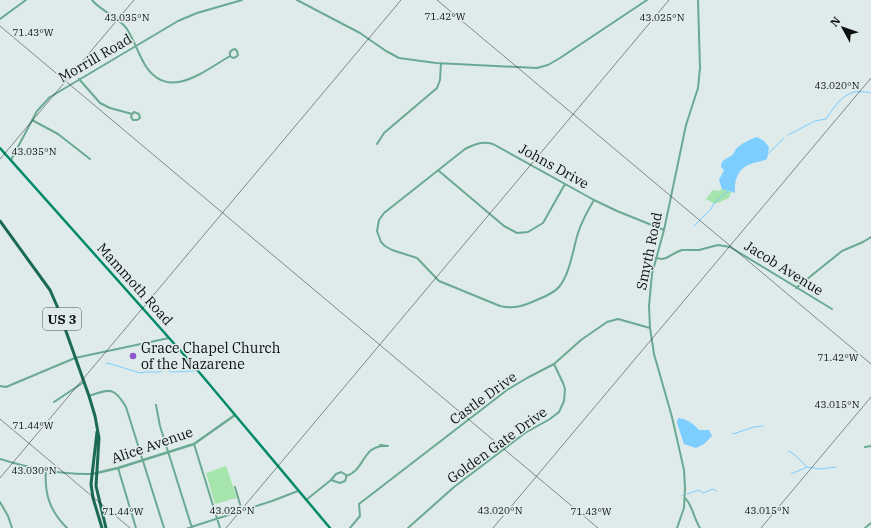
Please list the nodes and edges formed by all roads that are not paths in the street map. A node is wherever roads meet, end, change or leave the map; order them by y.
1 (26, 0) edge
2 (92, 0) edge
3 (242, 0) edge
4 (297, 0) edge
5 (648, 0) edge
6 (698, 0) edge
7 (0, 18) edge
8 (136, 46) junction
9 (230, 56) junction
10 (441, 63) junction
11 (79, 79) junction
12 (132, 114) junction
13 (32, 120) junction
14 (377, 144) dead end
15 (0, 148) edge
16 (90, 159) dead end
17 (11, 160) junction
18 (439, 171) junction
19 (565, 184) junction
20 (594, 200) junction
21 (0, 221) edge
22 (664, 230) junction
23 (871, 237) edge
24 (656, 258) junction
25 (796, 288) junction
26 (832, 309) dead end
27 (650, 328) junction
28 (169, 338) junction
29 (75, 358) junction
30 (554, 364) junction
31 (84, 382) junction
32 (0, 386) edge
33 (89, 396) junction
34 (54, 402) dead end
35 (156, 405) dead end
36 (235, 415) junction
37 (194, 444) junction
38 (380, 445) dead end
39 (871, 446) edge
40 (864, 447) dead end
41 (169, 452) junction
42 (0, 459) edge
43 (142, 460) junction
44 (118, 468) junction
45 (46, 470) junction
46 (94, 473) junction
47 (346, 476) junction
48 (331, 480) junction
49 (234, 487) dead end
50 (298, 491) junction
51 (685, 498) junction
52 (306, 500) junction
53 (0, 502) edge
54 (242, 511) junction
55 (217, 518) junction
56 (871, 523) edge
57 (192, 527) edge
58 (12, 528) edge
59 (67, 528) edge
60 (102, 528) edge
61 (106, 528) edge
62 (136, 528) edge
63 (164, 528) edge
64 (188, 528) edge
65 (220, 528) edge
66 (330, 528) edge
67 (350, 528) edge
68 (408, 528) edge
69 (677, 528) edge
70 (700, 528) edge
71 (865, 528) edge

1 - 7 street
2 - 8 street
3 - 8 street, Morrill Road
4 - 10 street
5 - 10 street
6 - 22 street, Smyth Road
8 - 9 street
8 - 11 street, Morrill Road
9 - 9 street
10 - 14 street
11 - 12 street
11 - 13 street, Morrill Road
12 - 12 street
13 - 16 street
13 - 17 street, Morrill Road
15 - 17 main road, Mammoth Road
17 - 28 main road, Mammoth Road
18 - 19 street, Johns Drive
18 - 19 street
18 - 20 street, Johns Drive
19 - 20 street, Johns Drive
20 - 22 street, Johns Drive
21 - 29 main road, US 3
22 - 24 street, Smyth Road
23 - 25 street
24 - 25 street, Jacob Avenue
24 - 27 street, Smyth Road
25 - 26 street, Jacob Avenue
27 - 30 street, Castle Drive
27 - 51 street, Smyth Road
28 - 29 street
28 - 36 main road, Mammoth Road
29 - 31 main road, US 3
29 - 32 street
30 - 67 street, Castle Drive
30 - 68 street, Golden Gate Drive
31 - 33 main road, US 3
31 - 34 street
33 - 43 street
33 - 46 main road, US 3
35 - 41 street
36 - 37 street, Alice Avenue
36 - 50 main road, Mammoth Road
37 - 41 street, Alice Avenue
37 - 55 street
38 - 47 street
39 - 40 street
41 - 43 street, Alice Avenue
41 - 57 street
42 - 45 street
43 - 44 street, Alice Avenue
43 - 63 street
44 - 46 street, Alice Avenue
44 - 62 street
45 - 46 street
45 - 59 street
46 - 60 main road, US 3
46 - 61 main road, US 3
47 - 48 street
47 - 48 street
48 - 52 street
49 - 54 street
50 - 52 main road, Mammoth Road
50 - 54 street
51 - 69 street, Smyth Road
51 - 70 street
52 - 66 main road, Mammoth Road
53 - 58 street
54 - 55 street
55 - 57 street
55 - 65 street
56 - 71 street
57 - 64 street

